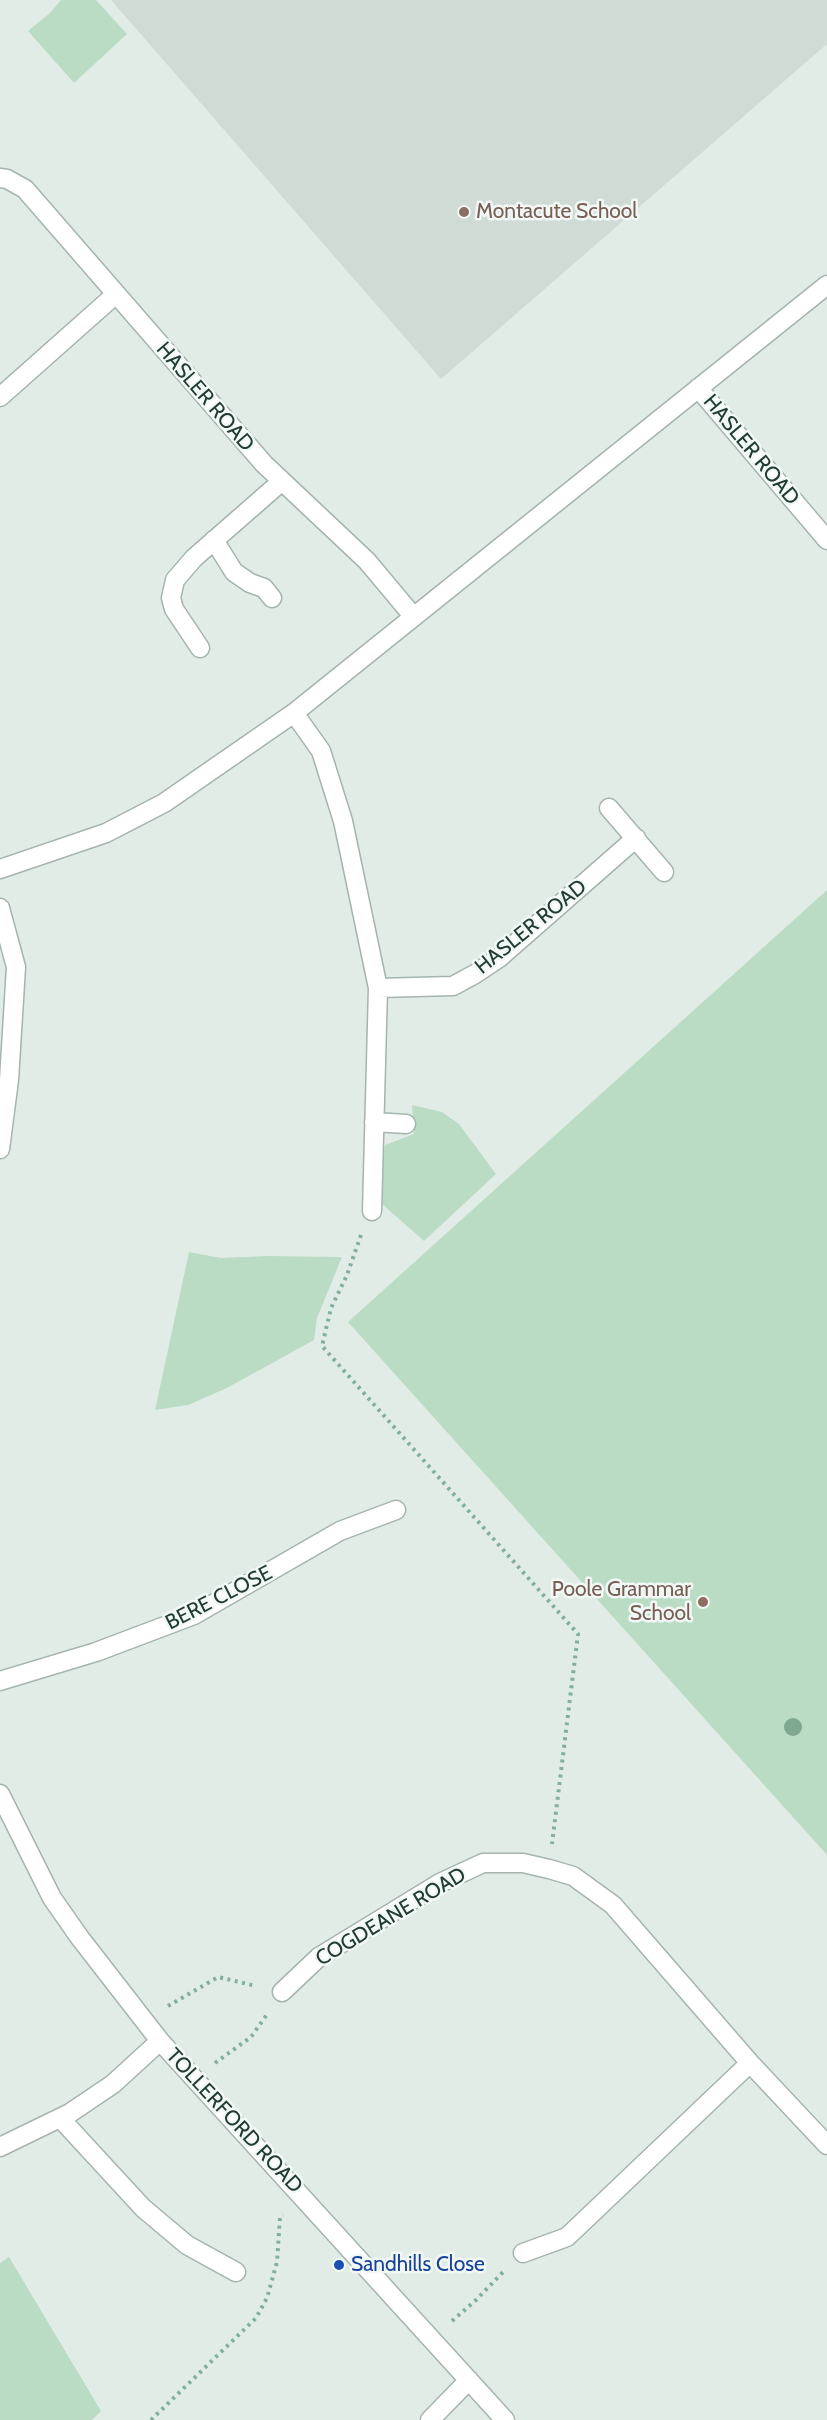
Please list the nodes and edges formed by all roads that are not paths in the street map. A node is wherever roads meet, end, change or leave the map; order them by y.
1 (0, 178) edge
2 (827, 285) edge
3 (116, 294) junction
4 (698, 388) junction
5 (0, 397) edge
6 (282, 481) junction
7 (214, 540) junction
8 (827, 540) edge
9 (272, 598) dead end
10 (413, 616) junction
11 (201, 648) dead end
12 (294, 713) junction
13 (609, 808) dead end
14 (636, 838) junction
15 (0, 869) edge
16 (664, 872) dead end
17 (0, 908) edge
18 (378, 988) junction
19 (5, 1080) edge
20 (374, 1122) junction
21 (406, 1124) dead end
22 (0, 1149) edge
23 (372, 1211) road end
24 (396, 1510) dead end
25 (0, 1681) edge
26 (0, 1794) edge
27 (282, 1992) road end
28 (160, 2041) junction
29 (750, 2063) junction
30 (61, 2119) junction
31 (827, 2145) edge
32 (0, 2147) edge
33 (523, 2253) road end
34 (236, 2272) dead end
35 (469, 2380) junction
36 (430, 2420) edge
37 (505, 2420) edge

1 - 3 street, HASLER ROAD
2 - 4 street, HASLER ROAD
3 - 5 street
3 - 6 street, HASLER ROAD
4 - 8 street, HASLER ROAD
4 - 10 street, HASLER ROAD
6 - 7 street
6 - 10 street, HASLER ROAD
7 - 9 street
7 - 11 street
10 - 12 street, HASLER ROAD
12 - 15 street, HASLER ROAD
12 - 18 street
13 - 14 street
14 - 16 street
14 - 18 street, HASLER ROAD
17 - 19 street
18 - 20 street
19 - 22 street
20 - 21 street
20 - 23 street
24 - 25 street, BERE CLOSE
26 - 28 street, TOLLERFORD ROAD
27 - 29 street, COGDEANE ROAD
28 - 30 street
28 - 35 street, TOLLERFORD ROAD
29 - 31 street, COGDEANE ROAD
29 - 33 street
30 - 32 street
30 - 34 street
35 - 36 street
35 - 37 street, TOLLERFORD ROAD

